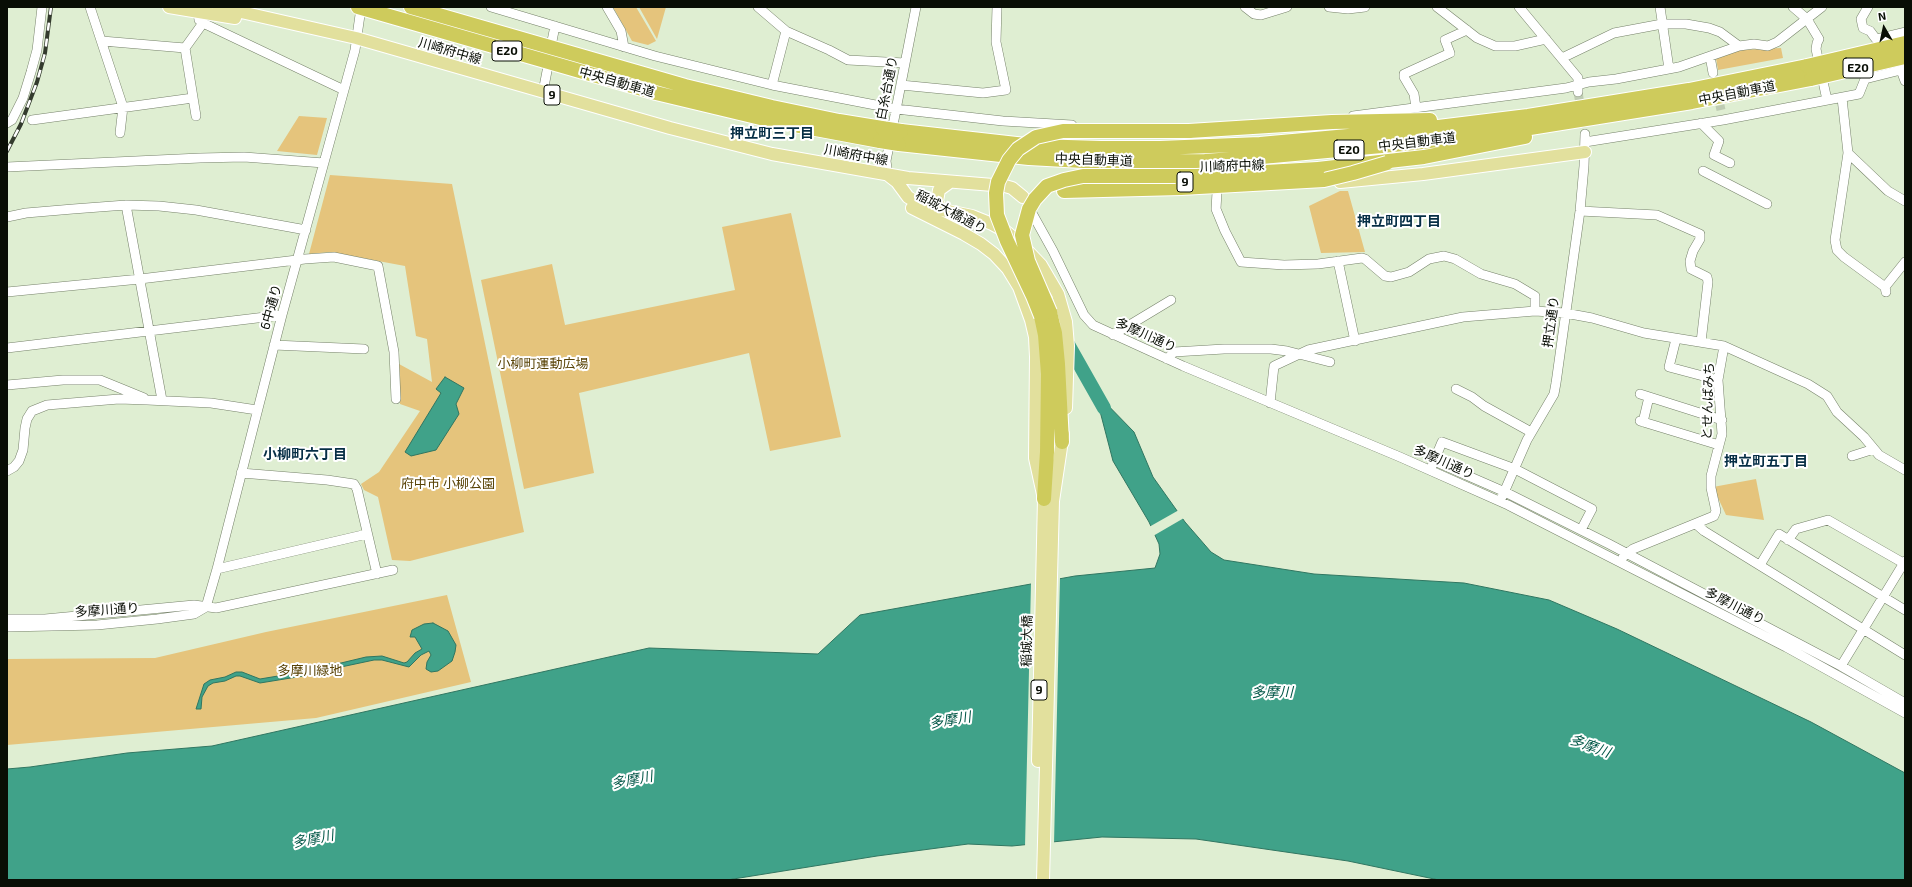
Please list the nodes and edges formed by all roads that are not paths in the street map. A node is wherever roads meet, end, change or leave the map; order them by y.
1 (42, 7) edge
2 (90, 7) edge
3 (169, 7) edge
4 (411, 7) edge
5 (492, 7) edge
6 (607, 7) edge
7 (758, 7) edge
8 (916, 7) edge
9 (997, 7) edge
10 (1287, 7) edge
11 (1329, 7) edge
12 (1365, 7) edge
13 (1437, 7) edge
14 (1519, 7) edge
15 (1660, 7) edge
16 (1794, 7) edge
17 (1822, 7) edge
18 (1868, 7) edge
19 (225, 8) edge
20 (1247, 8) edge
21 (359, 11) edge
22 (266, 17) junction
23 (200, 18) junction
24 (1807, 19) junction
25 (1662, 24) junction
26 (555, 26) junction
27 (1467, 30) junction
28 (786, 31) junction
29 (1905, 32) edge
30 (356, 38) junction
31 (1546, 39) junction
32 (1876, 39) junction
33 (102, 41) junction
34 (552, 41) dead end
35 (1905, 43) edge
36 (1739, 46) junction
37 (624, 47) junction
38 (185, 48) junction
39 (1710, 56) junction
40 (1562, 58) junction
41 (905, 63) junction
42 (1904, 65) edge
43 (1669, 69) junction
44 (547, 71) dead end
45 (1714, 73) dead end
46 (1802, 74) junction
47 (1865, 79) junction
48 (1905, 81) edge
49 (772, 85) junction
50 (901, 85) junction
51 (1578, 88) junction
52 (344, 90) junction
53 (543, 92) junction
54 (193, 98) junction
55 (1842, 98) junction
56 (1827, 100) junction
57 (123, 107) junction
58 (1416, 108) junction
59 (896, 109) junction
60 (1721, 110) tunnel mouth
61 (196, 116) dead end
62 (32, 120) dead end
63 (1723, 120) junction
64 (7, 123) edge
65 (1701, 123) junction
66 (120, 132) dead end
67 (881, 134) junction
68 (1585, 143) junction
69 (1848, 154) junction
70 (324, 163) junction
71 (1387, 163) junction
72 (1730, 163) dead end
73 (7, 167) edge
74 (1703, 171) dead end
75 (888, 175) junction
76 (950, 182) junction
77 (1268, 184) junction
78 (1064, 191) junction
79 (1217, 192) junction
80 (1023, 197) junction
81 (1905, 201) edge
82 (1767, 204) dead end
83 (126, 205) junction
84 (941, 210) junction
85 (1580, 211) junction
86 (7, 217) edge
87 (306, 230) junction
88 (298, 259) junction
89 (1338, 261) junction
90 (1905, 262) edge
91 (140, 279) junction
92 (7, 292) edge
93 (1171, 300) dead end
94 (1534, 311) junction
95 (1565, 314) junction
96 (282, 315) junction
97 (151, 332) junction
98 (1113, 335) junction
99 (1676, 339) junction
100 (1355, 341) junction
101 (1701, 342) junction
102 (274, 345) junction
103 (1724, 346) junction
104 (7, 348) edge
105 (364, 349) dead end
106 (1299, 354) junction
107 (1167, 359) junction
108 (1330, 362) dead end
109 (1718, 380) junction
110 (7, 385) edge
111 (1456, 389) dead end
112 (1640, 394) dead end
113 (1650, 397) junction
114 (396, 399) dead end
115 (147, 400) junction
116 (162, 400) junction
117 (1270, 402) junction
118 (257, 410) junction
119 (1722, 420) junction
120 (1531, 432) junction
121 (1062, 442) junction
122 (1719, 444) junction
123 (1874, 449) junction
124 (1852, 456) dead end
125 (1434, 461) junction
126 (1430, 470) junction
127 (1515, 470) junction
128 (1905, 470) edge
129 (7, 471) edge
130 (241, 473) junction
131 (1505, 492) junction
132 (1048, 500) junction
133 (1500, 502) junction
134 (1696, 524) junction
135 (1581, 530) junction
136 (367, 534) junction
137 (1788, 540) junction
138 (1626, 554) junction
139 (1620, 562) junction
140 (1905, 563) edge
141 (1760, 564) junction
142 (217, 569) junction
143 (393, 570) dead end
144 (377, 574) junction
145 (1883, 597) junction
146 (206, 606) junction
147 (1905, 610) edge
148 (7, 619) edge
149 (7, 628) edge
150 (1863, 629) junction
151 (1905, 655) edge
152 (1841, 666) junction
153 (1905, 702) edge
154 (1905, 713) edge
155 (1035, 880) edge
156 (1043, 880) edge

1 - 64 street
2 - 33 street
3 - 23 main road
4 - 67 highway, 中央自動車道 / E20
5 - 26 street
6 - 37 street
7 - 28 street
8 - 41 street, 白糸台通り
9 - 50 street
10 - 20 street
11 - 12 street
13 - 27 street
14 - 31 street
15 - 25 street
16 - 24 street
17 - 24 street
18 - 32 street
19 - 22 main road, 川崎府中線 / 9
21 - 30 street, 6中通り
21 - 67 highway, 中央自動車道 / E20
22 - 23 main road
22 - 30 main road, 川崎府中線 / 9
23 - 38 street
23 - 52 street
24 - 36 street
24 - 56 street
25 - 36 street
25 - 40 street
25 - 43 street
26 - 34 street
26 - 37 street
27 - 31 street
27 - 58 street
28 - 41 street
28 - 49 street
29 - 32 street
30 - 52 street, 6中通り
30 - 53 main road, 川崎府中線 / 9
31 - 40 street
32 - 47 street
33 - 38 street
33 - 57 street
35 - 46 highway, 中央自動車道 / E20, bridge
36 - 39 street
37 - 49 street
38 - 54 street
39 - 43 street
39 - 45 street
40 - 51 street
41 - 50 street, 白糸台通り
42 - 46 highway, 中央自動車道 / E20, bridge
42 - 47 street
42 - 48 street
43 - 51 street
44 - 53 street
46 - 67 highway, 中央自動車道 / E20, bridge
46 - 71 highway
46 - 132 highway, bridge
47 - 55 street
49 - 59 street
50 - 59 street, 白糸台通り
51 - 58 street
52 - 70 street, 6中通り
53 - 75 main road, 川崎府中線 / 9
54 - 57 street
54 - 61 street
55 - 56 street
55 - 69 street
56 - 63 street
57 - 62 street
57 - 66 street
58 - 59 street
59 - 75 street, 白糸台通り
60 - 63 street
63 - 65 street
65 - 68 street
65 - 72 street
68 - 77 main road, 川崎府中線 / 9
68 - 85 street, 押立通り
69 - 81 street
69 - 90 street
70 - 73 street
70 - 87 street, 6中通り
71 - 78 highway, bridge
71 - 121 highway, bridge
74 - 82 street
75 - 76 main road, 川崎府中線 / 9
75 - 84 main road, 稲城大橋通り / 9
75 - 132 main road, 稲城大橋通り / 9
76 - 80 main road, 川崎府中線 / 9
76 - 84 main road
77 - 79 main road, 川崎府中線 / 9
77 - 80 main road, 川崎府中線 / 9
78 - 79 main road, 川崎府中線 / 9
78 - 80 main road, 川崎府中線 / 9
79 - 89 street
80 - 98 street, 多摩川通り
83 - 86 street
83 - 87 street
83 - 91 street
84 - 121 main road, 稲城大橋通り / 9
85 - 95 street, 押立通り
85 - 101 street
87 - 88 street, 6中通り
88 - 91 street
88 - 96 street, 6中通り
88 - 114 street
89 - 94 street
89 - 100 street
91 - 92 street
91 - 97 street
93 - 98 street
94 - 95 street
94 - 100 street
95 - 99 street
95 - 120 street, 押立通り
96 - 97 street
96 - 102 street, 6中通り
97 - 104 street
97 - 116 street
98 - 107 street, 多摩川通り
99 - 101 street
99 - 109 street
100 - 106 street
101 - 103 street
102 - 105 street
102 - 118 street, 6中通り
103 - 109 street, とせんばみち
103 - 123 street
106 - 107 street
106 - 108 street
106 - 117 street
107 - 117 street, 多摩川通り
109 - 119 street, とせんばみち
110 - 115 street
111 - 120 street
112 - 113 street
113 - 119 street
113 - 122 street
115 - 116 street
115 - 129 street
116 - 118 street
117 - 126 street, 多摩川通り
118 - 130 street, 6中通り
119 - 122 street, とせんばみち
120 - 127 street, 押立通り
121 - 132 main road, 稲城大橋通り / 9
122 - 134 street, とせんばみち
123 - 124 street
123 - 128 street
125 - 126 street
125 - 127 street
125 - 131 street
126 - 133 street, 多摩川通り
127 - 131 street, 押立通り
127 - 135 street
130 - 136 street
130 - 142 street, 6中通り
131 - 133 street, 押立通り
131 - 135 street
132 - 155 main road, 稲城大橋 / 9
132 - 156 main road, 稲城大橋 / 9
133 - 139 street, 多摩川通り
134 - 138 street, とせんばみち
134 - 141 street
135 - 138 street
136 - 142 street
136 - 144 street
137 - 140 street
137 - 141 street
137 - 145 street
138 - 139 street, とせんばみち
138 - 152 street
139 - 154 street, 多摩川通り
140 - 145 street
141 - 150 street
142 - 146 street, 6中通り
143 - 144 street
144 - 146 street
145 - 147 street
145 - 150 street
146 - 148 street
146 - 149 street, 多摩川通り
150 - 151 street
150 - 152 street
152 - 153 street

